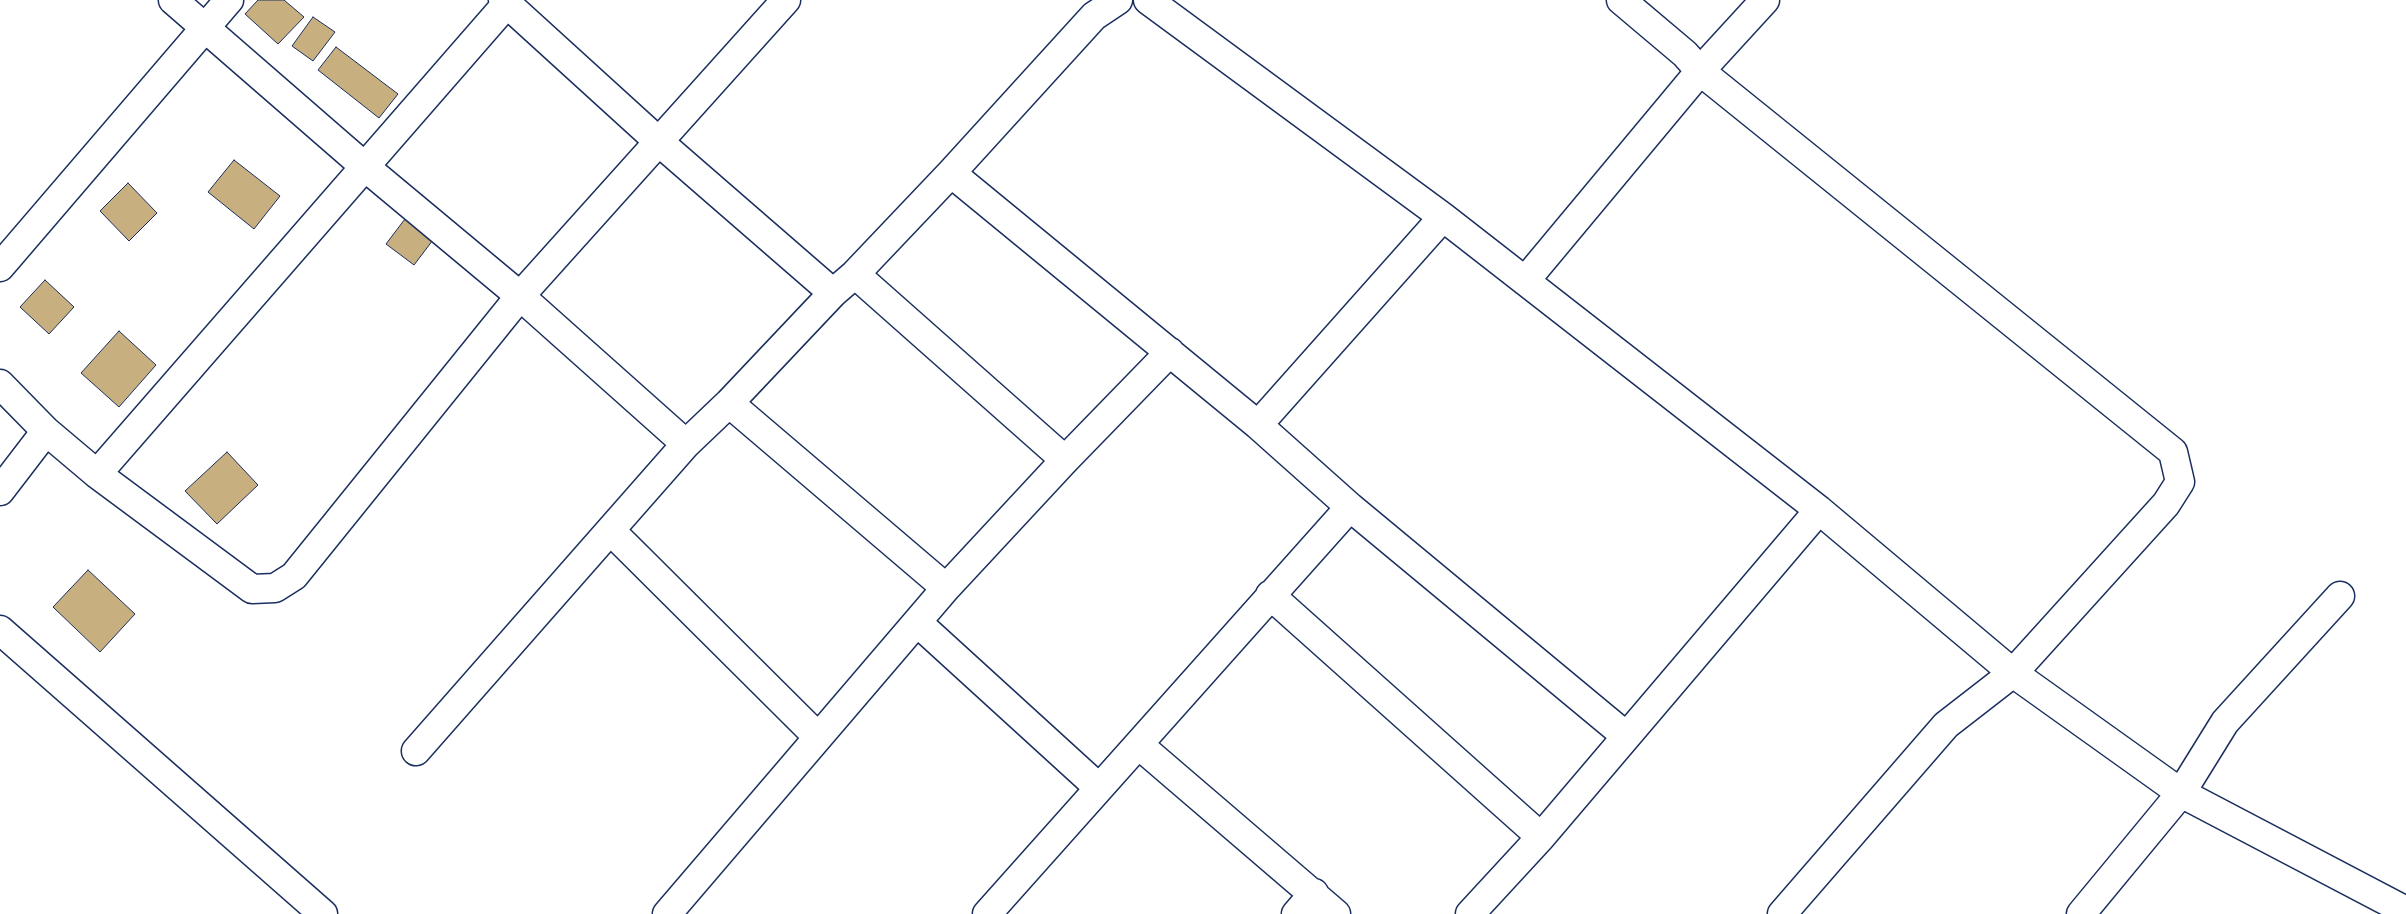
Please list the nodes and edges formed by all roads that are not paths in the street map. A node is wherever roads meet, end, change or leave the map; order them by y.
1 (173, 0) edge
2 (229, 0) edge
3 (786, 0) edge
4 (1118, 0) edge
5 (1148, 0) edge
6 (1621, 0) edge
7 (1765, 0) edge
8 (506, 1) edge
9 (205, 29) junction
10 (1700, 71) junction
11 (658, 141) junction
12 (364, 166) junction
13 (951, 173) junction
14 (1443, 217) junction
15 (0, 267) edge
16 (855, 274) junction
17 (1524, 281) junction
18 (833, 293) junction
19 (520, 296) junction
20 (1170, 352) junction
21 (0, 384) edge
22 (729, 403) junction
23 (1258, 424) junction
24 (46, 431) junction
25 (686, 444) junction
26 (1064, 460) junction
27 (97, 474) junction
28 (0, 491) edge
29 (1350, 507) junction
30 (1819, 510) junction
31 (611, 531) junction
32 (946, 588) junction
33 (1270, 595) junction
34 (2340, 596) dead end
35 (918, 622) junction
36 (0, 630) edge
37 (2013, 673) junction
38 (818, 736) junction
39 (1626, 736) junction
40 (1139, 745) junction
41 (416, 751) dead end
42 (1099, 788) junction
43 (2181, 793) junction
44 (1541, 837) junction
45 (1314, 893) junction
46 (2406, 910) edge
47 (994, 912) edge
48 (323, 914) edge
49 (667, 914) edge
50 (1296, 914) edge
51 (1336, 914) edge
52 (1470, 914) edge
53 (1782, 914) edge
54 (2081, 914) edge
55 (2403, 914) edge

1 - 9 street
2 - 9 street
3 - 11 street
4 - 13 street
5 - 14 street
6 - 10 street
7 - 10 street
8 - 11 street
8 - 12 street
9 - 12 street
9 - 15 street
10 - 17 street
10 - 37 street
11 - 18 street
11 - 19 street
12 - 19 street
12 - 27 street
13 - 16 street
13 - 20 street
14 - 17 street
14 - 23 street
16 - 18 street
16 - 26 street
17 - 30 street
18 - 22 street
19 - 25 street
19 - 27 street
20 - 23 street
20 - 26 street
21 - 24 street
22 - 25 street
22 - 32 street
23 - 29 street
24 - 27 street
24 - 28 street
25 - 31 street
26 - 32 street
29 - 33 street
29 - 39 street
30 - 37 street
30 - 39 street
31 - 38 street
31 - 41 street
32 - 35 street
33 - 40 street
33 - 44 street
34 - 43 street
35 - 38 street
35 - 42 street
36 - 48 street
37 - 43 street
37 - 53 street
38 - 49 street
39 - 44 street
40 - 42 street
40 - 45 street
42 - 47 street
43 - 46 street
43 - 54 street
44 - 52 street
45 - 50 street
45 - 51 street
46 - 55 street

